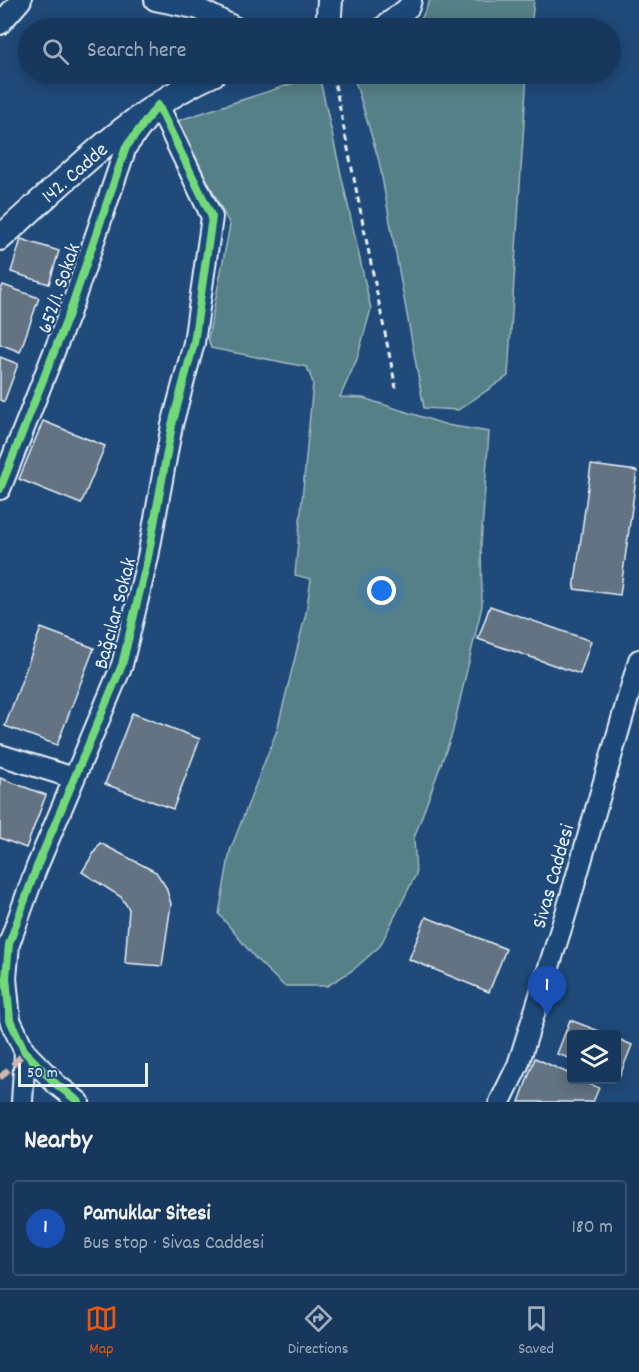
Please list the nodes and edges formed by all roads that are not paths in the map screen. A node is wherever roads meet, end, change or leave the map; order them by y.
1 (21, 0) edge
2 (155, 0) edge
3 (330, 0) edge
4 (411, 0) edge
5 (217, 18) edge
6 (329, 18) edge
7 (395, 18) edge
8 (0, 24) edge
9 (190, 84) edge
10 (158, 105) junction
11 (0, 238) edge
12 (0, 489) edge
13 (639, 660) edge
14 (0, 754) edge
15 (74, 778) junction
16 (26, 1052) junction
17 (22, 1102) edge
18 (79, 1102) edge
19 (500, 1102) edge

1 - 8 street
2 - 5 street
3 - 6 street
4 - 7 street
9 - 10 street, 142. Cadde
10 - 11 street, 142. Cadde
10 - 12 street, 652/1. Sokak
10 - 15 street, Bağcılar Sokak
13 - 19 street, Sivas Caddesi
14 - 15 street
15 - 16 street, Bağcılar Sokak
16 - 17 street
16 - 18 street, Bağcılar Sokak

